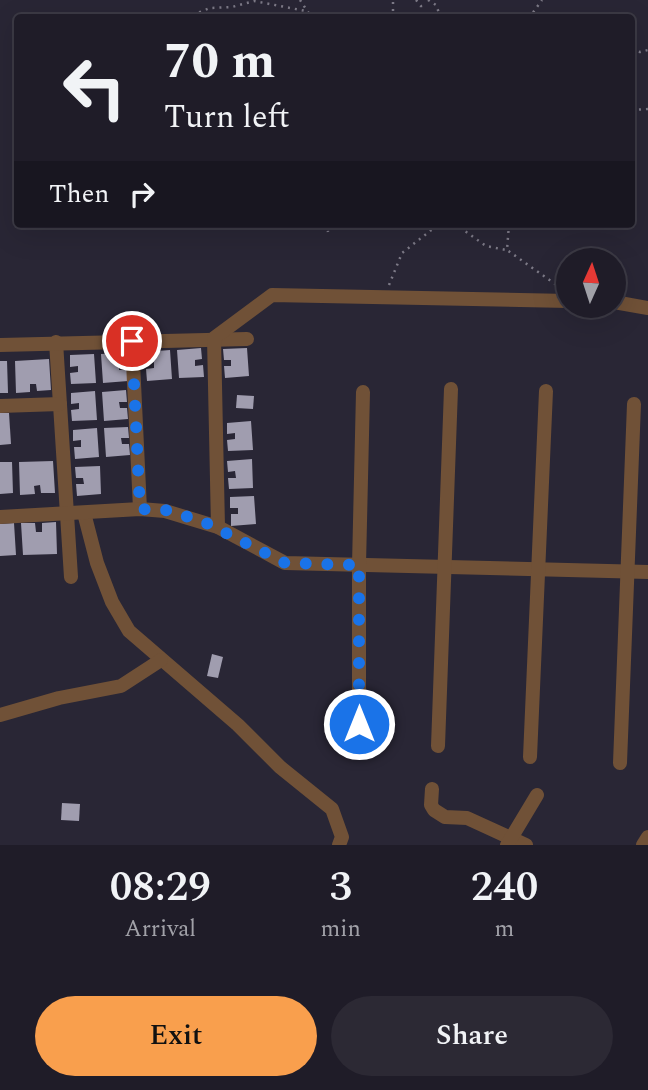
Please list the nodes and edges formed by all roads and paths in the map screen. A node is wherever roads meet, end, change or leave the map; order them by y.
1 (300, 0) edge
2 (428, 0) edge
3 (306, 11) junction
4 (198, 14) edge
5 (309, 14) edge
6 (439, 14) edge
7 (328, 228) edge
8 (434, 228) edge
9 (457, 228) edge
10 (509, 228) edge
11 (328, 232) dead end
12 (507, 250) junction
13 (556, 284) edge
14 (366, 297) junction
15 (556, 301) edge
16 (626, 304) edge
17 (648, 307) edge
18 (214, 338) junction
19 (247, 339) dead end
20 (132, 341) junction
21 (57, 342) junction
22 (0, 345) edge
23 (452, 389) dead end
24 (546, 390) dead end
25 (363, 392) dead end
26 (60, 404) junction
27 (634, 404) dead end
28 (0, 406) edge
29 (140, 509) junction
30 (84, 513) junction
31 (67, 514) junction
32 (0, 517) edge
33 (218, 527) junction
34 (359, 565) junction
35 (446, 567) junction
36 (540, 569) junction
37 (628, 572) junction
38 (648, 572) edge
39 (71, 577) dead end
40 (161, 660) junction
41 (0, 715) edge
42 (359, 724) dead end
43 (438, 746) dead end
44 (530, 757) dead end
45 (620, 763) dead end
46 (432, 789) dead end
47 (537, 795) dead end
48 (648, 837) edge
49 (510, 841) edge
50 (339, 845) edge
51 (526, 845) edge
52 (643, 845) edge

1 - 3 path
2 - 6 path
3 - 4 path
3 - 5 path
7 - 11 path
8 - 14 path
9 - 12 path
10 - 12 path
12 - 13 path
14 - 15 street
14 - 18 street
16 - 17 street
18 - 19 street
18 - 20 street
18 - 33 street
20 - 21 street
20 - 29 street
21 - 22 street
21 - 26 street
23 - 35 street
24 - 36 street
25 - 34 street
26 - 28 street
26 - 31 street
27 - 37 street
29 - 30 street
29 - 33 street
30 - 31 street
30 - 40 street
31 - 32 street
31 - 39 street
33 - 34 street
34 - 35 street
34 - 42 street
35 - 36 street
35 - 43 street
36 - 37 street
36 - 44 street
37 - 38 street
37 - 45 street
40 - 41 street
40 - 50 street
46 - 49 street
47 - 49 street
48 - 52 street
49 - 51 street

